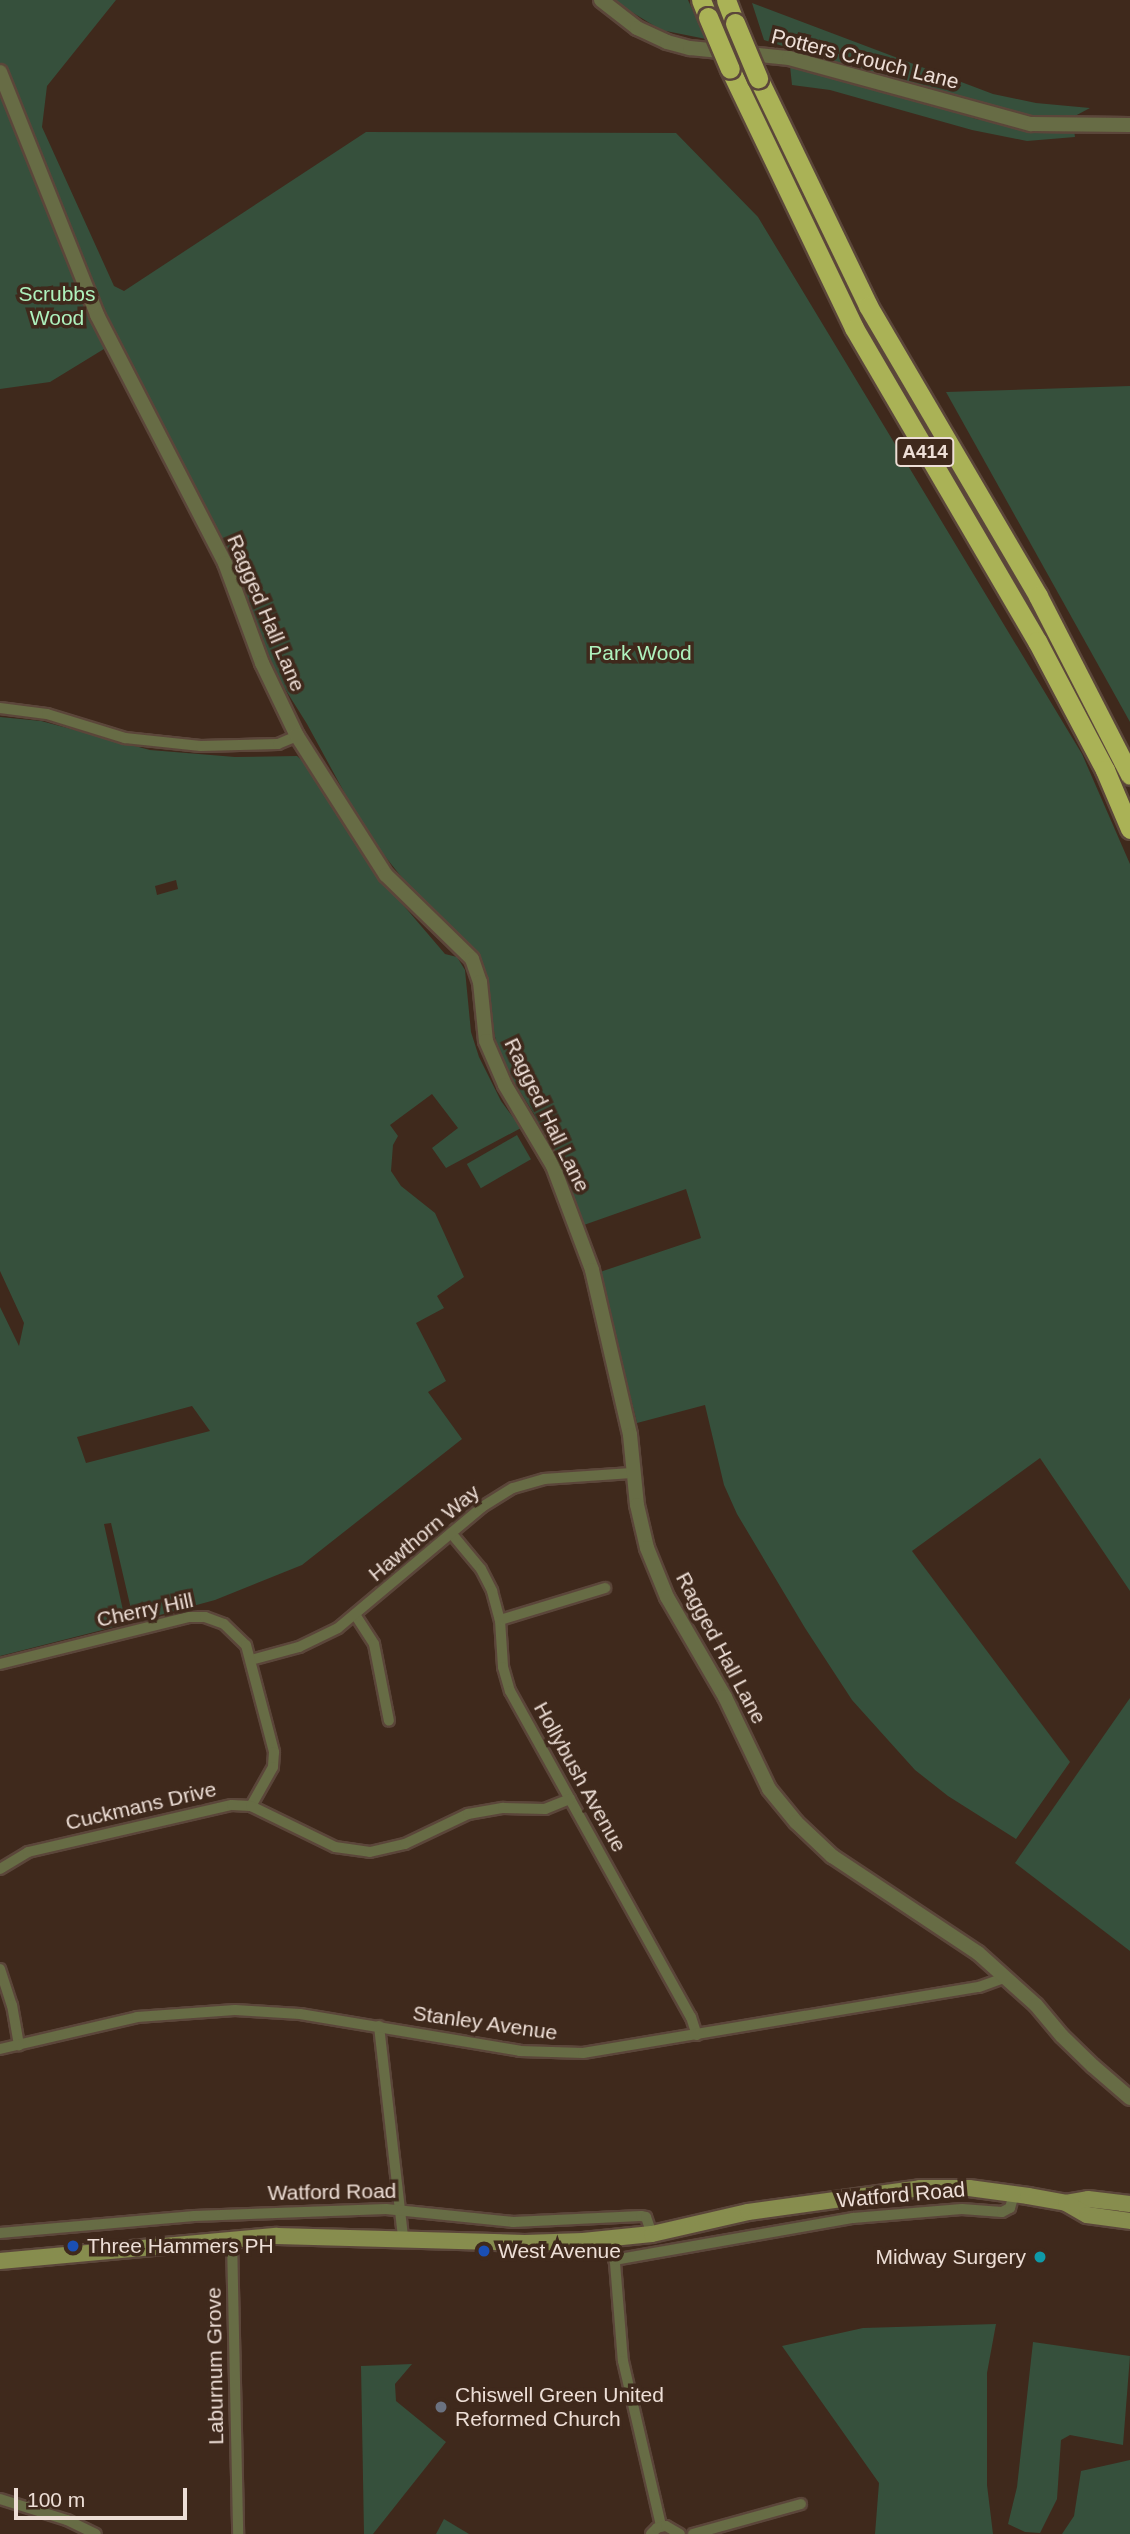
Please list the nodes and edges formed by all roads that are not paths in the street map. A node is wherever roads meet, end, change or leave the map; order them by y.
1 (601, 0) edge
2 (726, 0) edge
3 (704, 8) edge
4 (0, 72) edge
5 (1130, 125) edge
6 (0, 708) edge
7 (297, 736) junction
8 (1130, 775) edge
9 (1130, 829) edge
10 (634, 1473) junction
11 (452, 1533) junction
12 (605, 1588) dead end
13 (356, 1616) junction
14 (500, 1620) junction
15 (251, 1660) junction
16 (0, 1664) edge
17 (389, 1721) dead end
18 (570, 1800) junction
19 (251, 1806) junction
20 (0, 1869) edge
21 (0, 1969) edge
22 (1006, 1978) junction
23 (379, 2026) junction
24 (696, 2035) junction
25 (19, 2045) junction
26 (0, 2049) edge
27 (1130, 2098) edge
28 (1014, 2194) junction
29 (1066, 2203) junction
30 (1130, 2204) edge
31 (402, 2211) junction
32 (1130, 2221) edge
33 (0, 2233) edge
34 (652, 2234) junction
35 (403, 2238) junction
36 (613, 2238) junction
37 (232, 2239) junction
38 (614, 2260) junction
39 (0, 2261) edge
40 (0, 2499) edge
41 (801, 2504) dead end
42 (662, 2526) junction
43 (96, 2534) edge
44 (238, 2534) edge
45 (651, 2534) edge
46 (680, 2534) edge
47 (693, 2534) edge

1 - 5 street, Potters Crouch Lane
2 - 8 highway, A414, bridge
3 - 9 highway, A414, bridge
4 - 7 street, Ragged Hall Lane
6 - 7 street
7 - 10 street, Ragged Hall Lane
10 - 11 street, Hawthorn Way
10 - 22 street, Ragged Hall Lane
11 - 13 street, Hawthorn Way
11 - 14 street, Hollybush Avenue
12 - 14 street
13 - 15 street, Hawthorn Way
13 - 17 street
14 - 18 street, Hollybush Avenue
15 - 16 street, Cherry Hill
15 - 19 street, Cherry Hill
18 - 19 street
18 - 24 street, Hollybush Avenue
19 - 20 street, Cuckmans Drive
21 - 25 street
22 - 24 street, Stanley Avenue
22 - 27 street, Ragged Hall Lane
23 - 24 street, Stanley Avenue
23 - 25 street, Stanley Avenue
23 - 31 street
25 - 26 street, Stanley Avenue
28 - 29 main road, Watford Road
28 - 34 main road, Watford Road
28 - 38 street, Watford Road
29 - 30 main road, Watford Road
29 - 32 main road, Watford Road
31 - 33 street, Watford Road
31 - 34 street, Watford Road
31 - 35 street
34 - 36 main road, Watford Road
35 - 36 main road, Watford Road
35 - 37 main road, Watford Road
36 - 38 street
37 - 39 main road, Watford Road
37 - 44 street, Laburnum Grove
38 - 42 street
40 - 43 street
41 - 47 street
42 - 45 street
42 - 46 street

